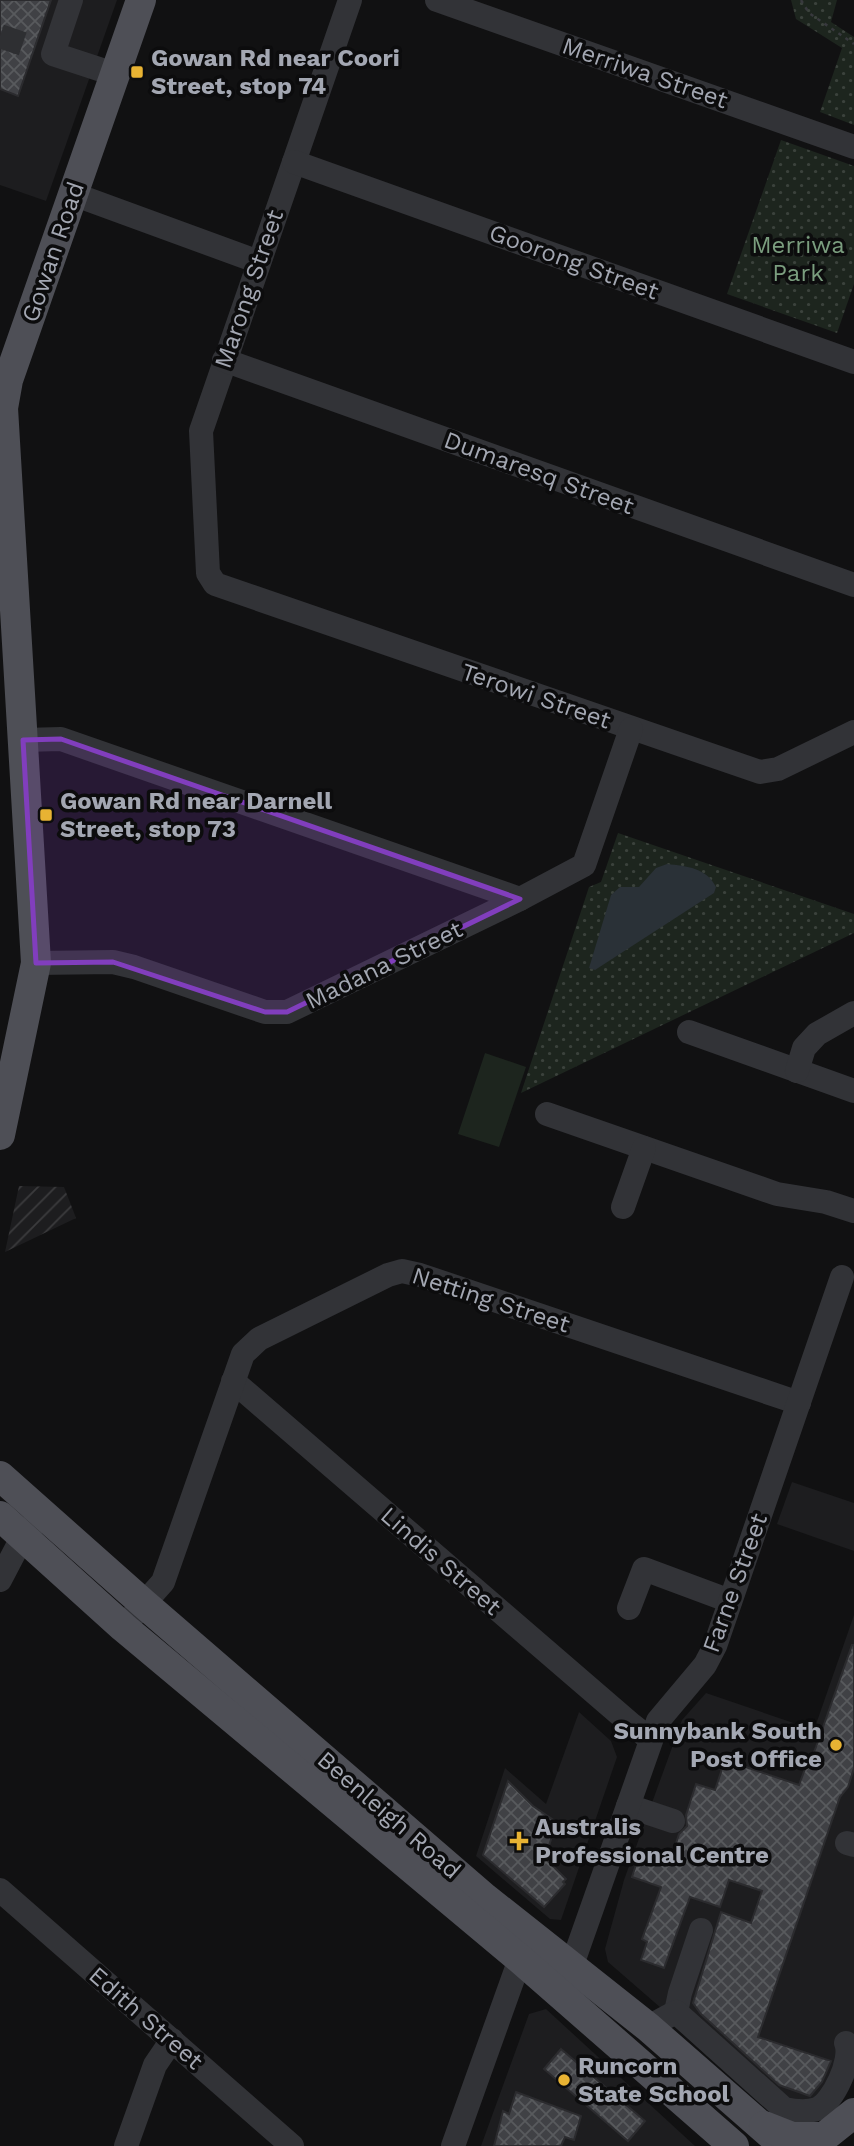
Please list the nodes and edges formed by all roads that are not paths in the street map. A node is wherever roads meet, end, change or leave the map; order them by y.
1 (71, 0) edge
2 (141, 0) edge
3 (350, 0) edge
4 (437, 0) edge
5 (114, 74) junction
6 (854, 147) edge
7 (294, 162) junction
8 (73, 194) junction
9 (258, 262) junction
10 (224, 360) junction
11 (854, 362) edge
12 (215, 584) joint
13 (854, 585) edge
14 (631, 729) junction
15 (854, 732) edge
16 (23, 740) junction
17 (520, 900) junction
18 (37, 963) junction
19 (854, 1013) edge
20 (689, 1032) dead end
21 (797, 1071) junction
22 (854, 1091) edge
23 (547, 1114) dead end
24 (0, 1135) edge
25 (643, 1148) junction
26 (623, 1207) dead end
27 (854, 1211) edge
28 (842, 1277) dead end
29 (233, 1381) junction
30 (799, 1403) junction
31 (0, 1476) edge
32 (43, 1514) junction
33 (0, 1516) edge
34 (23, 1536) junction
35 (0, 1580) edge
36 (730, 1601) junction
37 (143, 1603) junction
38 (629, 1608) dead end
39 (123, 1626) junction
40 (650, 1739) junction
41 (628, 1807) junction
42 (673, 1821) dead end
43 (0, 1889) edge
44 (701, 1930) dead end
45 (520, 1959) junction
46 (572, 1965) junction
47 (555, 1991) junction
48 (676, 2012) junction
49 (648, 2027) junction
50 (172, 2040) junction
51 (846, 2042) dead end
52 (854, 2115) edge
53 (760, 2125) junction
54 (126, 2146) edge
55 (292, 2146) edge
56 (453, 2146) edge
57 (734, 2146) edge
58 (785, 2146) edge
59 (835, 2146) edge

1 - 5 street
2 - 5 main road, Gowan Road
3 - 7 street, Marong Street
4 - 6 street, Merriwa Street
5 - 8 main road, Gowan Road
7 - 9 street, Marong Street
7 - 11 street, Goorong Street
8 - 9 street
8 - 16 main road, Gowan Road
9 - 10 street, Marong Street
10 - 12 street, Marong Street
10 - 13 street, Dumaresq Street
12 - 14 street, Terowi Street
14 - 15 street, Terowi Street
14 - 17 street, Madana Street
16 - 17 street
16 - 18 main road, Gowan Road
17 - 18 street, Madana Street
18 - 24 main road, Gowan Road
19 - 21 street
20 - 21 street
21 - 22 street
23 - 25 street
25 - 26 street
25 - 27 street
28 - 30 street, Farne Street
29 - 30 street, Netting Street
29 - 37 street, Netting Street
29 - 40 street, Lindis Street
30 - 36 street, Farne Street
31 - 32 main road, Beenleigh Road
32 - 34 street
32 - 37 main road, Beenleigh Road
33 - 34 main road, Beenleigh Road
34 - 35 street
34 - 39 main road, Beenleigh Road
36 - 38 street
36 - 40 street, Farne Street
37 - 39 street, Netting Street
37 - 46 main road, Beenleigh Road
39 - 45 main road, Beenleigh Road
40 - 41 street, Farne Street
41 - 42 street
41 - 46 street, Farne Street
43 - 50 street, Edith Street
44 - 48 street
45 - 47 main road, Beenleigh Road
45 - 56 street
46 - 47 street, Farne Street
46 - 49 main road, Beenleigh Road
47 - 57 main road, Beenleigh Road
48 - 49 street
48 - 51 street
49 - 53 main road, Beenleigh Road
50 - 54 street
50 - 55 street, Edith Street
52 - 53 main road
52 - 59 main road
53 - 58 main road, Beenleigh Road

